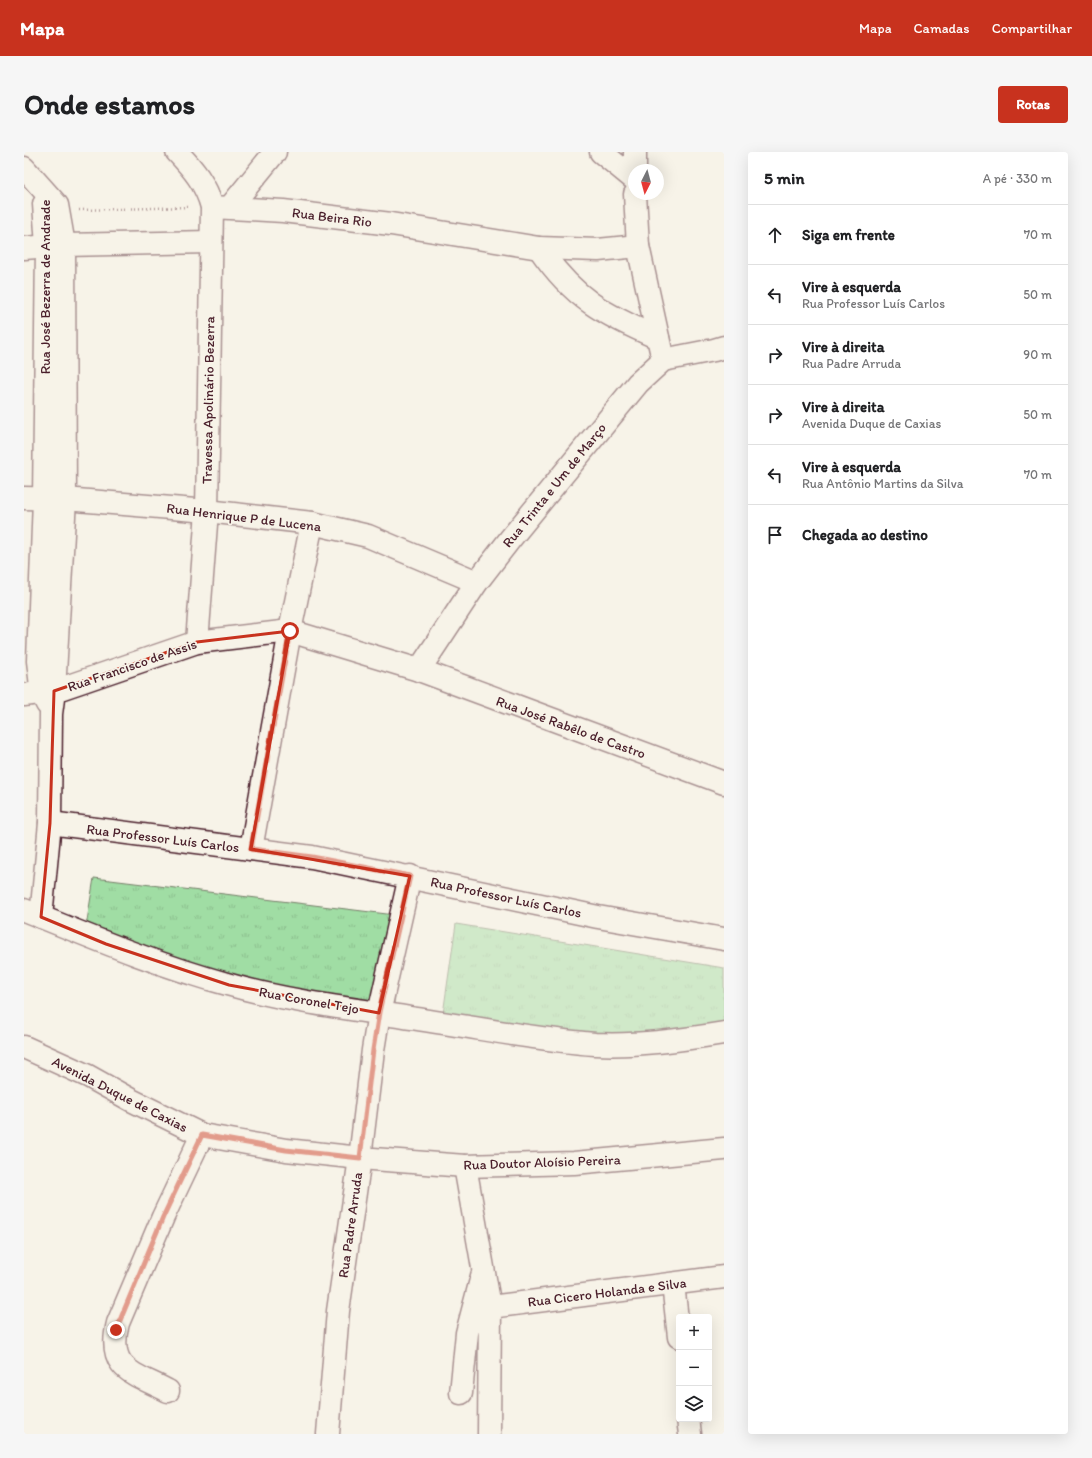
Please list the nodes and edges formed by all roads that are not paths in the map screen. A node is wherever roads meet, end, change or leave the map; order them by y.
1 (177, 152) edge
2 (275, 152) edge
3 (600, 152) edge
4 (635, 152) edge
5 (635, 164) edge
6 (24, 168) edge
7 (628, 174) edge
8 (45, 193) junction
9 (636, 200) edge
10 (222, 207) junction
11 (210, 242) junction
12 (55, 246) junction
13 (638, 246) junction
14 (24, 248) edge
15 (539, 248) junction
16 (658, 338) junction
17 (721, 352) edge
18 (663, 360) junction
19 (44, 498) edge
20 (207, 511) junction
21 (312, 523) junction
22 (478, 582) junction
23 (290, 631) junction
24 (197, 642) junction
25 (419, 670) junction
26 (40, 693) edge
27 (724, 784) edge
28 (50, 823) junction
29 (251, 849) junction
30 (410, 876) junction
31 (32, 913) edge
32 (724, 939) edge
33 (379, 1012) junction
34 (724, 1033) edge
35 (24, 1047) edge
36 (202, 1135) junction
37 (724, 1149) edge
38 (360, 1158) junction
39 (466, 1166) junction
40 (483, 1271) junction
41 (724, 1277) edge
42 (673, 1284) junction
43 (490, 1307) junction
44 (676, 1314) edge
45 (168, 1391) dead end
46 (461, 1393) dead end
47 (688, 1422) edge
48 (328, 1434) edge
49 (489, 1434) edge
50 (690, 1434) edge

1 - 10 street
2 - 10 street
3 - 7 street
4 - 5 street
6 - 8 street
8 - 12 street, Rua José Bezerra de Andrade
8 - 12 street, Rua José Bezerra de Andrade
9 - 13 street
10 - 11 street, Travessa Apolinário Bezerra
10 - 15 street, Rua Beira Rio
11 - 12 street
11 - 20 street, Travessa Apolinário Bezerra
12 - 14 street
12 - 19 street, Rua José Bezerra de Andrade
13 - 15 street, Rua Beira Rio
13 - 16 street
15 - 16 street
16 - 18 street
17 - 18 street
18 - 22 street, Rua Trinta e Um de Março
19 - 20 street, Rua Henrique P de Lucena
19 - 26 street, Rua José Bezerra de Andrade
20 - 21 street, Rua Henrique P de Lucena
20 - 24 street, Travessa Apolinário Bezerra
21 - 22 street, Rua Henrique P de Lucena
21 - 23 street
22 - 25 street, Rua Trinta e Um de Março
23 - 24 street, Rua Francisco de Assis
23 - 25 street, Rua Francisco de Assis
23 - 29 street
24 - 26 street, Rua Francisco de Assis
25 - 27 street, Rua José Rabêlo de Castro
26 - 28 street
28 - 29 street, Rua Professor Luís Carlos
28 - 31 street
29 - 30 street, Rua Professor Luís Carlos
30 - 32 street, Rua Professor Luís Carlos
30 - 33 street, Rua Padre Arruda
31 - 33 street, Rua Coronel Tejo
33 - 34 street, Rua Coronel Tejo
33 - 38 street, Rua Padre Arruda
35 - 36 street, Avenida Duque de Caxias
36 - 38 street, Avenida Duque de Caxias
36 - 45 street
37 - 39 street, Rua Doutor Aloísio Pereira
38 - 39 street, Rua Doutor Aloísio Pereira
38 - 48 street, Rua Padre Arruda
39 - 40 street
40 - 43 street
40 - 46 street
41 - 42 street, Rua Cicero Holanda e Silva
42 - 43 street, Rua Cicero Holanda e Silva
42 - 44 street
43 - 49 street
47 - 50 street

